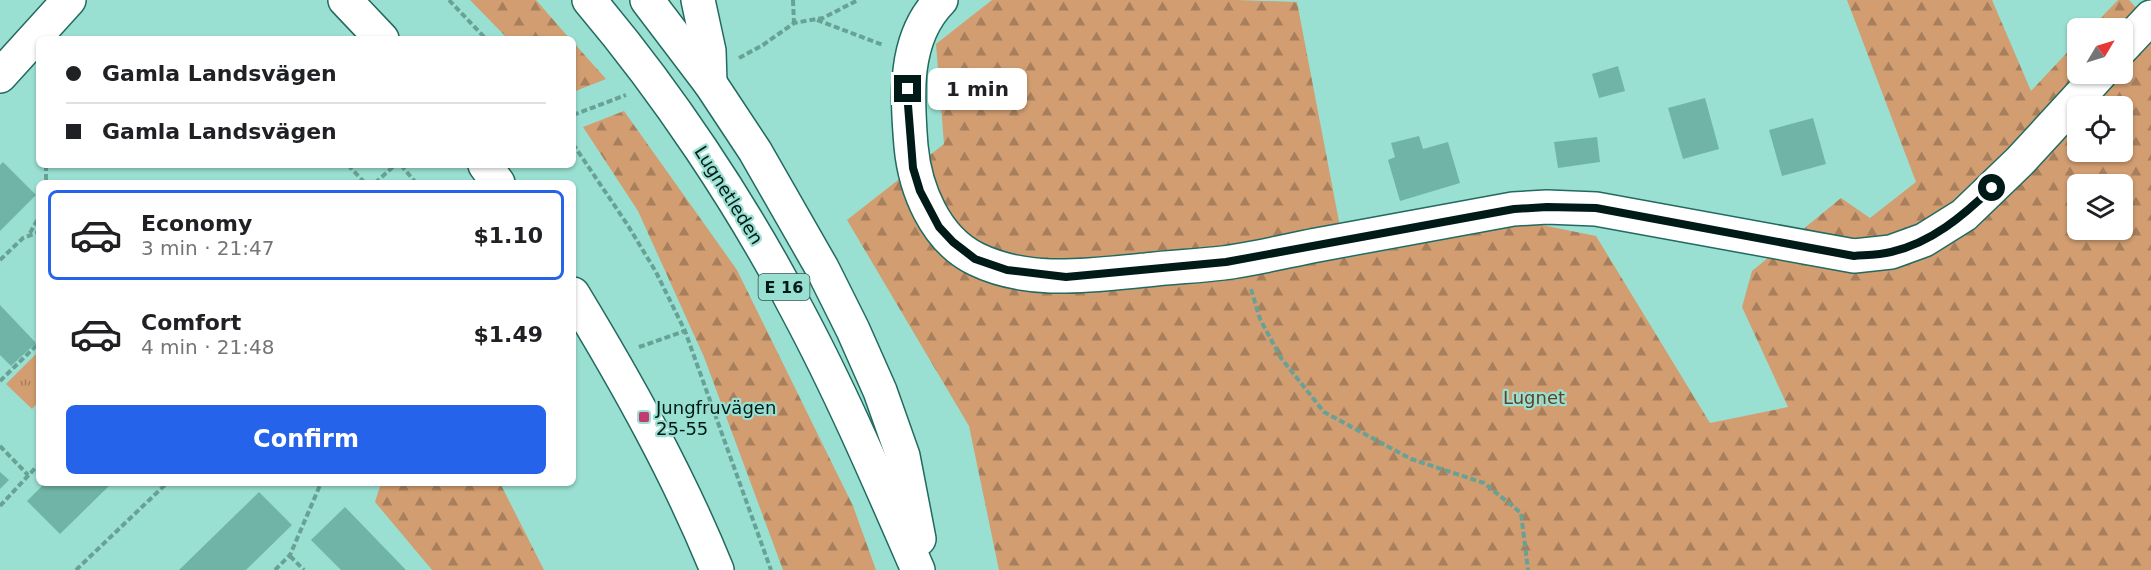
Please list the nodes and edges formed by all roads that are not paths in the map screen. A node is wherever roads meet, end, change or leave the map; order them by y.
1 (69, 0) edge
2 (345, 0) edge
3 (589, 0) edge
4 (640, 0) edge
5 (647, 0) edge
6 (699, 0) edge
7 (941, 0) edge
8 (2151, 17) edge
9 (610, 26) junction
10 (36, 36) edge
11 (36, 36) edge
12 (379, 36) edge
13 (2133, 36) edge
14 (721, 73) junction
15 (0, 76) edge
16 (2091, 84) edge
17 (576, 299) edge
18 (717, 570) edge
19 (918, 570) edge
20 (924, 570) edge

1 - 10 main road
2 - 12 main road
3 - 9 main road, Lugnetleden / E 16
4 - 9 main road
5 - 14 main road, E 16
6 - 14 main road
7 - 16 main road
8 - 13 main road
9 - 19 main road, Lugnetleden / E 16
11 - 15 main road
14 - 20 main road, E 16
17 - 18 main road

